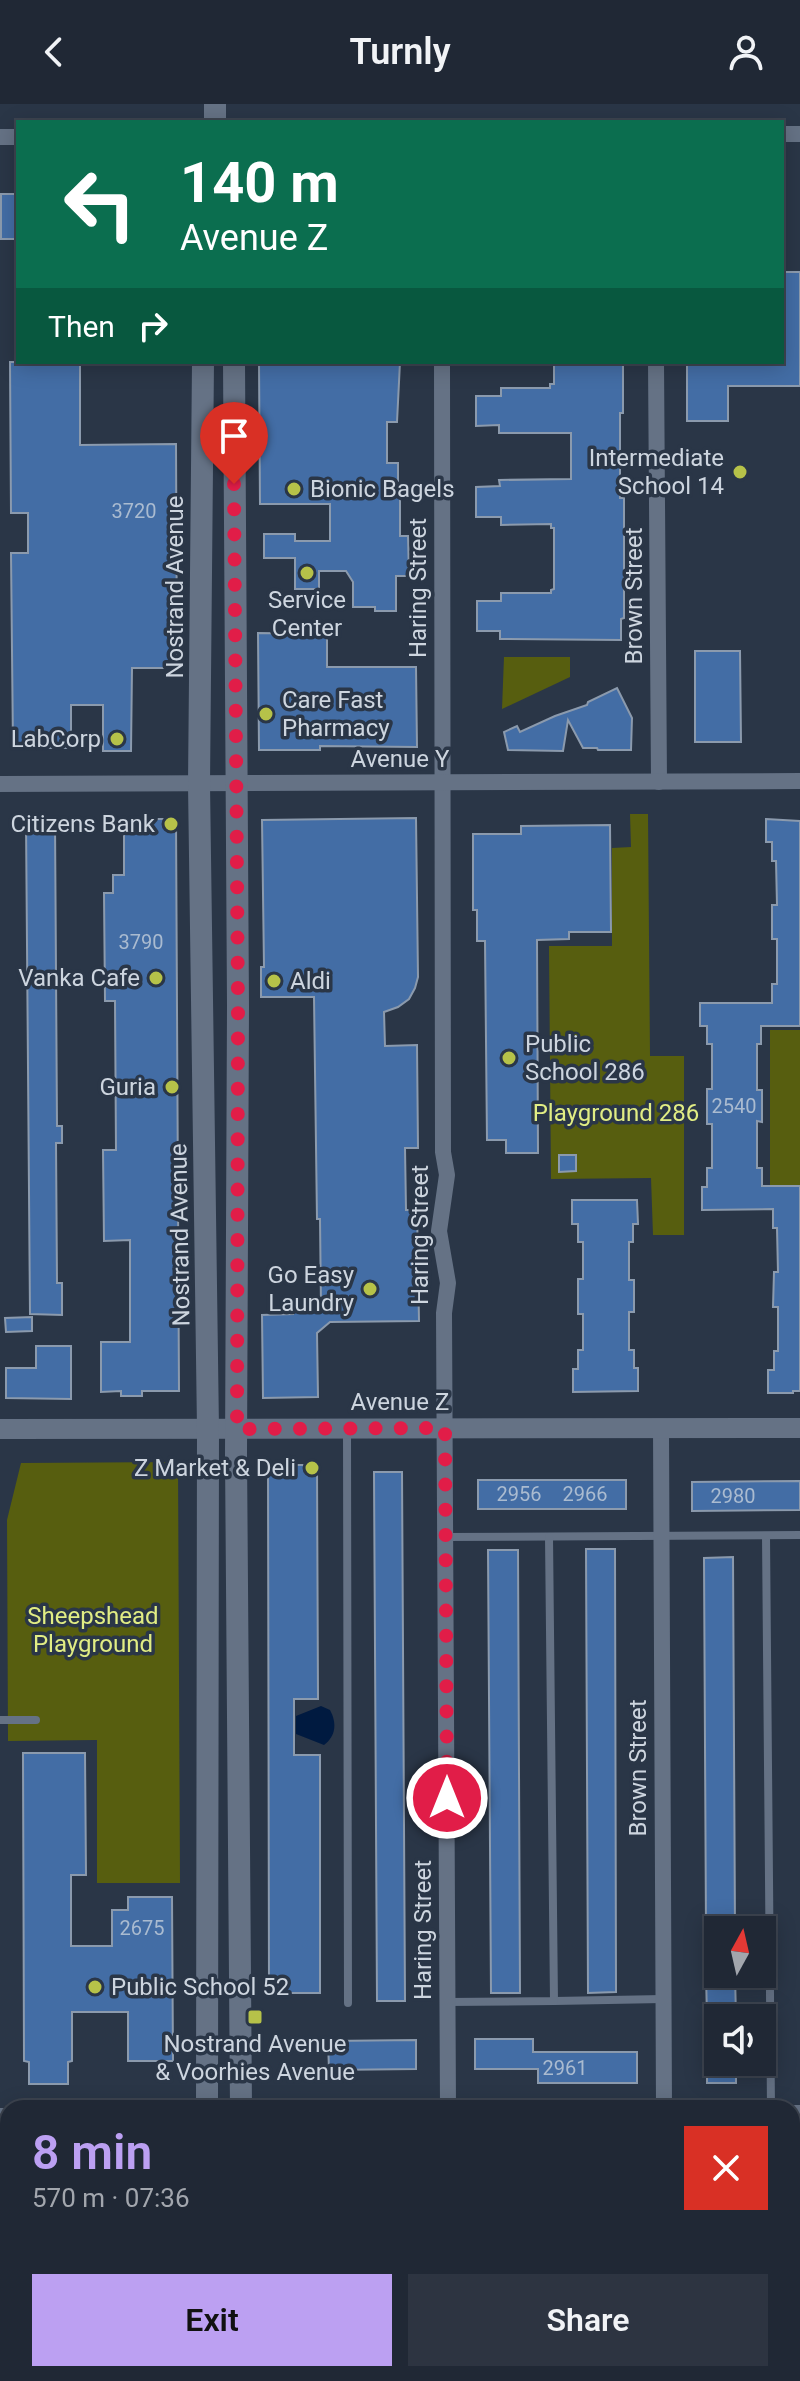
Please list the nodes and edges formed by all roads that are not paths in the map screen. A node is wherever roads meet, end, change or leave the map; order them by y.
1 (203, 364) edge
2 (234, 364) edge
3 (442, 364) edge
4 (656, 364) edge
5 (800, 781) edge
6 (659, 782) junction
7 (236, 783) junction
8 (443, 783) junction
9 (0, 784) edge
10 (199, 784) junction
11 (347, 1428) junction
12 (445, 1428) junction
13 (661, 1428) junction
14 (800, 1428) edge
15 (0, 1429) edge
16 (208, 1429) junction
17 (237, 1429) junction
18 (800, 1535) edge
19 (661, 1536) junction
20 (766, 1536) junction
21 (445, 1537) junction
22 (549, 1537) junction
23 (0, 1720) edge
24 (36, 1720) dead end
25 (664, 1999) junction
26 (554, 2001) junction
27 (447, 2002) junction
28 (348, 2003) dead end
29 (207, 2100) edge
30 (241, 2100) edge
31 (448, 2100) edge
32 (664, 2100) edge
33 (771, 2100) edge

1 - 10 main road, Nostrand Avenue
2 - 7 main road
3 - 8 street, Haring Street
4 - 6 street, Brown Street
5 - 6 street, Avenue Y
6 - 8 street, Avenue Y
7 - 8 street, Avenue Y
7 - 10 street, Avenue Y
7 - 17 main road
8 - 12 street, Haring Street
9 - 10 street, Avenue Y
10 - 16 main road, Nostrand Avenue
11 - 12 street, Avenue Z
11 - 17 street, Avenue Z
11 - 28 lane
12 - 13 street, Avenue Z
12 - 21 street, Haring Street
13 - 14 street, Avenue Z
13 - 19 street, Brown Street
15 - 16 street, Avenue Z
16 - 17 street, Avenue Z
16 - 29 main road, Nostrand Avenue
17 - 30 main road
18 - 20 lane
19 - 20 lane
19 - 22 lane
19 - 25 street, Brown Street
20 - 33 lane
21 - 22 lane
21 - 27 street, Haring Street
22 - 26 lane
23 - 24 lane
25 - 26 lane
25 - 32 street, Brown Street
26 - 27 lane
27 - 31 street, Haring Street

